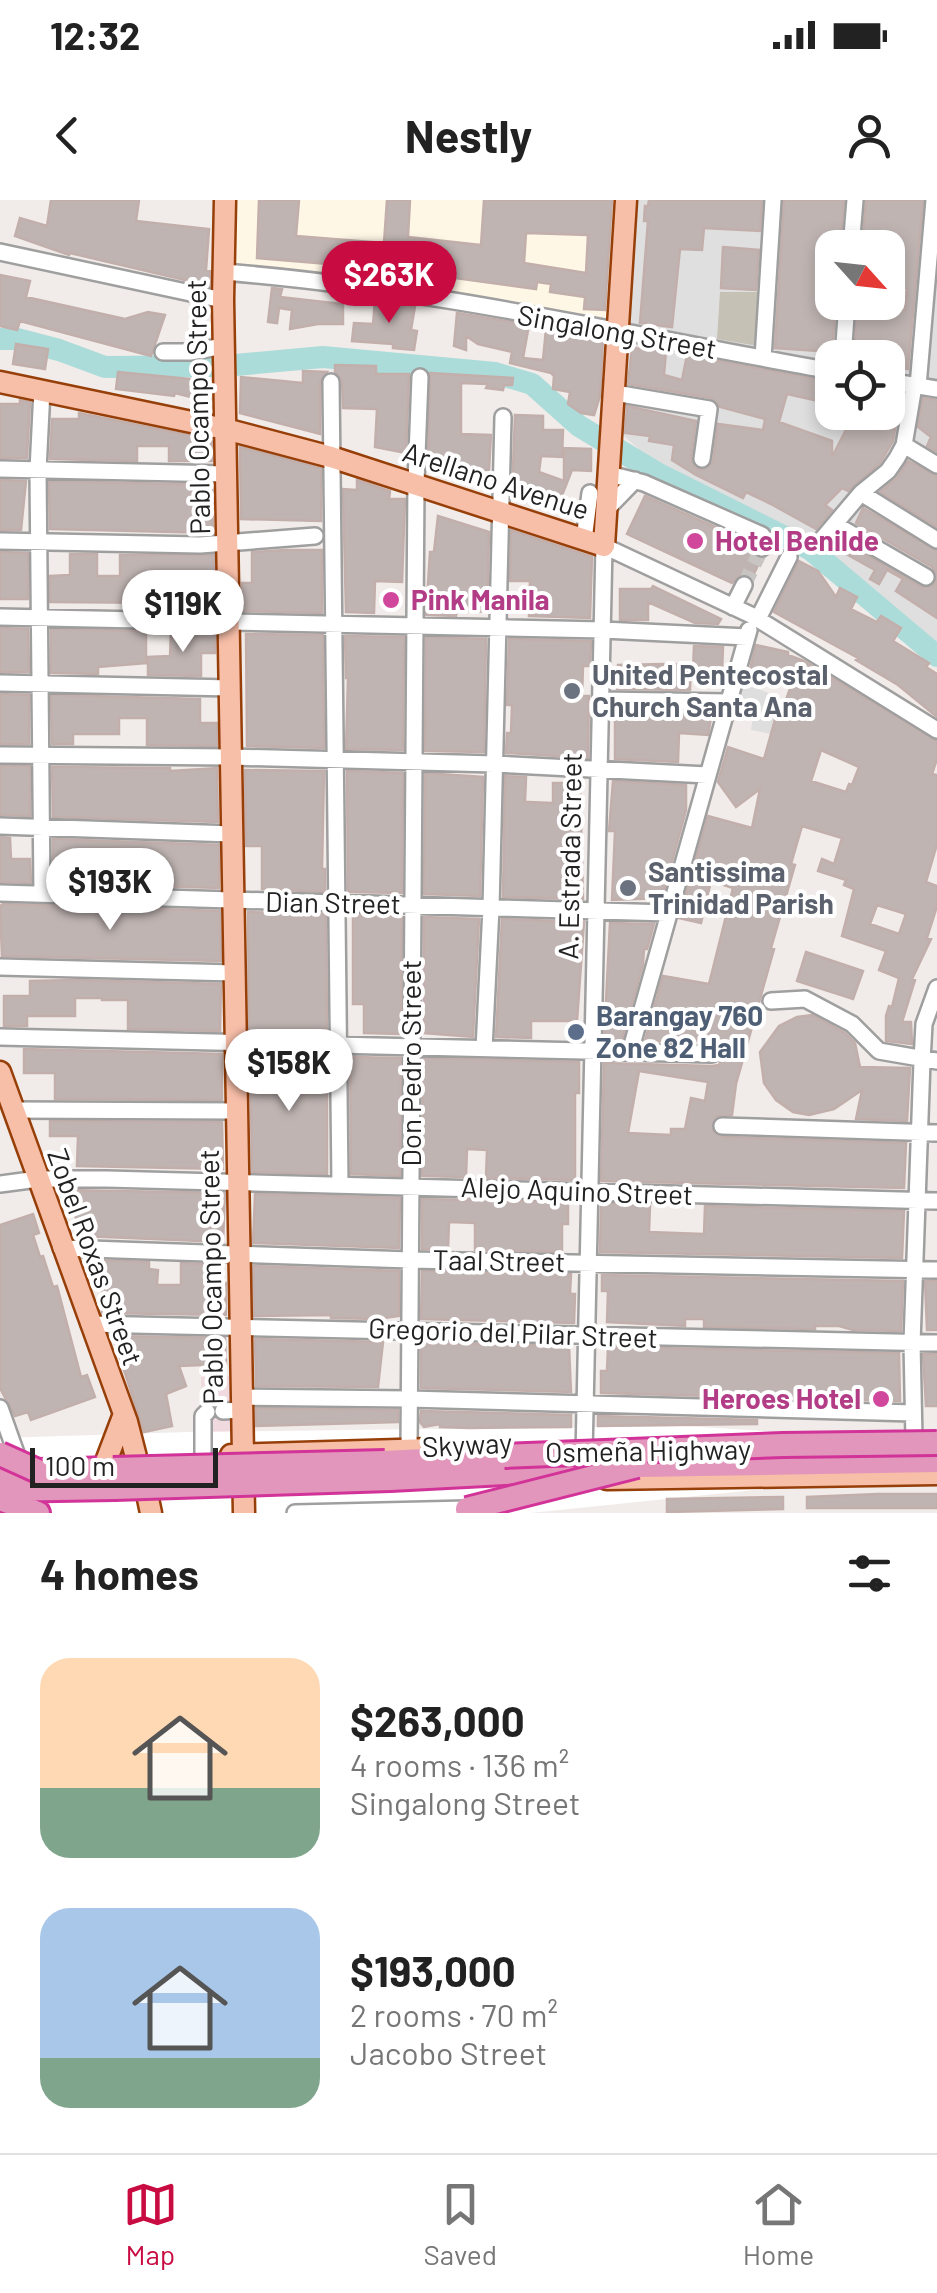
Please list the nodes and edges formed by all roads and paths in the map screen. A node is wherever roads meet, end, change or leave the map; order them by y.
1 (225, 200) edge
2 (626, 200) edge
3 (774, 200) edge
4 (855, 200) edge
5 (934, 200) edge
6 (853, 230) edge
7 (0, 252) edge
8 (223, 272) junction
9 (223, 300) junction
10 (620, 330) junction
11 (224, 349) junction
12 (163, 352) dead end
13 (762, 358) junction
14 (815, 367) edge
15 (420, 377) dead end
16 (0, 382) edge
17 (331, 382) dead end
18 (905, 384) edge
19 (916, 386) junction
20 (937, 389) edge
21 (42, 390) junction
22 (615, 393) junction
23 (503, 418) dead end
24 (225, 429) junction
25 (904, 445) junction
26 (331, 457) junction
27 (702, 459) dead end
28 (937, 465) edge
29 (610, 466) junction
30 (0, 469) edge
31 (38, 470) junction
32 (226, 474) junction
33 (635, 480) junction
34 (416, 482) junction
35 (590, 493) dead end
36 (862, 493) junction
37 (607, 509) junction
38 (498, 512) junction
39 (836, 524) junction
40 (315, 536) dead end
41 (823, 538) dead end
42 (937, 540) edge
43 (0, 541) edge
44 (39, 542) junction
45 (227, 543) junction
46 (594, 543) junction
47 (762, 548) dead end
48 (789, 558) dead end
49 (926, 577) dead end
50 (744, 585) tunnel mouth
51 (734, 606) junction
52 (0, 616) edge
53 (39, 618) junction
54 (756, 618) junction
55 (230, 624) junction
56 (334, 626) junction
57 (415, 627) junction
58 (498, 628) junction
59 (603, 630) junction
60 (746, 637) junction
61 (0, 684) edge
62 (40, 684) junction
63 (231, 688) junction
64 (601, 700) junction
65 (728, 702) junction
66 (937, 730) edge
67 (0, 756) edge
68 (41, 756) junction
69 (232, 757) junction
70 (338, 760) junction
71 (413, 762) junction
72 (494, 764) junction
73 (600, 769) junction
74 (707, 775) junction
75 (0, 826) edge
76 (41, 828) junction
77 (232, 834) junction
78 (42, 893) junction
79 (0, 894) edge
80 (232, 901) junction
81 (338, 904) junction
82 (411, 904) junction
83 (491, 908) junction
84 (597, 911) junction
85 (667, 913) junction
86 (0, 968) edge
87 (234, 973) junction
88 (937, 988) edge
89 (770, 1001) dead end
90 (0, 1037) edge
91 (236, 1042) junction
92 (339, 1045) junction
93 (412, 1047) junction
94 (484, 1048) junction
95 (593, 1051) junction
96 (630, 1052) junction
97 (712, 1054) dead end
98 (930, 1061) edge
99 (0, 1072) edge
100 (13, 1110) junction
101 (236, 1111) junction
102 (722, 1126) dead end
103 (919, 1132) junction
104 (937, 1133) edge
105 (38, 1179) junction
106 (237, 1182) junction
107 (0, 1184) edge
108 (340, 1184) junction
109 (410, 1185) junction
110 (590, 1192) junction
111 (916, 1200) junction
112 (937, 1201) edge
113 (62, 1248) junction
114 (238, 1253) junction
115 (410, 1260) junction
116 (587, 1263) junction
117 (914, 1269) junction
118 (937, 1270) edge
119 (89, 1324) junction
120 (240, 1325) junction
121 (411, 1330) junction
122 (585, 1337) junction
123 (912, 1343) junction
124 (937, 1343) edge
125 (409, 1399) junction
126 (584, 1405) junction
127 (0, 1408) edge
128 (228, 1408) junction
129 (912, 1413) junction
130 (124, 1414) junction
131 (929, 1441) edge
132 (584, 1448) junction
133 (409, 1450) junction
134 (0, 1456) edge
135 (203, 1456) junction
136 (937, 1461) edge
137 (105, 1464) junction
138 (637, 1466) junction
139 (16, 1471) edge
140 (937, 1474) edge
141 (243, 1483) edge
142 (144, 1486) edge
143 (0, 1495) edge
144 (467, 1510) joint
145 (38, 1513) edge
146 (295, 1513) edge

1 - 8 main road, Pablo Ocampo Street
2 - 10 main road, A. Estrada Street
3 - 13 street
4 - 6 street
5 - 19 street
7 - 9 street
8 - 9 main road, Pablo Ocampo Street
8 - 10 street, Singalong Street
9 - 11 main road, Pablo Ocampo Street
10 - 13 street, Singalong Street
10 - 22 main road, A. Estrada Street
11 - 12 street
11 - 24 main road, Pablo Ocampo Street
13 - 14 street, Singalong Street
15 - 34 street, Don Pedro Street
16 - 21 main road, Arellano Avenue
17 - 26 street
18 - 19 street
19 - 20 street
19 - 25 street
21 - 24 main road, Arellano Avenue
21 - 31 street
22 - 27 street
22 - 29 main road, A. Estrada Street
23 - 38 street
24 - 26 main road, Arellano Avenue
24 - 32 main road, Pablo Ocampo Street
25 - 28 street
25 - 36 street
26 - 34 main road, Arellano Avenue
26 - 56 street
29 - 33 street
29 - 37 main road, A. Estrada Street
30 - 31 street
31 - 32 street
31 - 44 street
32 - 45 main road, Pablo Ocampo Street
33 - 37 street
33 - 47 street
34 - 38 main road, Arellano Avenue
34 - 57 street, Don Pedro Street
35 - 46 street
36 - 39 street
36 - 42 street
37 - 46 main road, A. Estrada Street
38 - 46 main road, Arellano Avenue
38 - 58 street
39 - 41 street
39 - 49 street
40 - 45 street
43 - 44 street
44 - 45 street
44 - 53 street
45 - 55 main road, Pablo Ocampo Street
46 - 51 street, Arellano Avenue
46 - 59 street, A. Estrada Street
48 - 54 street
50 - 51 street
51 - 54 street, Arellano Avenue
52 - 53 street
53 - 55 street
53 - 62 street
54 - 60 street
54 - 66 street, Arellano Avenue
55 - 56 street
55 - 63 main road, Pablo Ocampo Street
56 - 57 street
56 - 70 street
57 - 58 street
57 - 71 street, Don Pedro Street
58 - 59 street
58 - 72 street
59 - 60 street
59 - 64 street, A. Estrada Street
60 - 65 street
61 - 62 street
62 - 63 street
62 - 68 street
63 - 69 main road, Pablo Ocampo Street
64 - 65 street
64 - 73 street, A. Estrada Street
65 - 74 street
67 - 68 street
68 - 69 street
68 - 76 street
69 - 70 street
69 - 77 main road, Pablo Ocampo Street
70 - 71 street
70 - 81 street
71 - 72 street
71 - 82 street, Don Pedro Street
72 - 73 street
72 - 83 street
73 - 74 street
73 - 84 street, A. Estrada Street
74 - 85 street
75 - 76 street
76 - 77 street
76 - 78 street
77 - 80 main road, Pablo Ocampo Street
78 - 79 street, Dian Street
78 - 80 street, Dian Street
80 - 81 street, Dian Street
80 - 87 main road, Pablo Ocampo Street
81 - 82 street, Dian Street
81 - 92 street
82 - 83 street, Dian Street
82 - 93 street, Don Pedro Street
83 - 84 street, Dian Street
83 - 94 street
84 - 85 street, Dian Street
84 - 95 street, A. Estrada Street
85 - 96 street
86 - 87 street
87 - 91 main road, Pablo Ocampo Street
88 - 98 street
89 - 98 street
90 - 91 street
91 - 92 street
91 - 101 main road, Pablo Ocampo Street
92 - 93 street
92 - 108 street
93 - 94 street
93 - 109 street, Don Pedro Street
94 - 95 street
95 - 96 street
95 - 110 street, A. Estrada Street
96 - 97 street
98 - 103 street
99 - 100 main road, Zobel Roxas Street
100 - 101 street
100 - 105 main road, Zobel Roxas Street
101 - 106 main road, Pablo Ocampo Street
102 - 103 street
103 - 104 street
103 - 111 street
105 - 106 street, Alejo Aquino Street
105 - 107 street, Alejo Aquino Street
105 - 113 main road, Zobel Roxas Street
106 - 108 street, Alejo Aquino Street
106 - 114 main road, Pablo Ocampo Street
108 - 109 street, Alejo Aquino Street
109 - 110 street, Alejo Aquino Street
109 - 115 street, Don Pedro Street
110 - 111 street, Alejo Aquino Street
110 - 116 street, A. Estrada Street
111 - 112 street, Alejo Aquino Street
111 - 117 street
113 - 114 street, Taal Street
113 - 119 main road, Zobel Roxas Street
114 - 115 street, Taal Street
114 - 120 main road, Pablo Ocampo Street
115 - 116 street, Taal Street
115 - 121 street, Don Pedro Street
116 - 117 street, Taal Street
116 - 122 street, A. Estrada Street
117 - 118 street, Taal Street
117 - 123 street
119 - 120 street, Gregorio del Pilar Street
119 - 130 main road, Zobel Roxas Street
120 - 121 street, Gregorio del Pilar Street
120 - 128 main road, Pablo Ocampo Street
121 - 122 street, Gregorio del Pilar Street
121 - 125 street, Don Pedro Street
122 - 123 street, Gregorio del Pilar Street
122 - 126 street, A. Estrada Street
123 - 124 street, Gregorio del Pilar Street
123 - 129 street
125 - 126 street
125 - 128 street
125 - 133 street, Don Pedro Street
126 - 129 street
126 - 132 street, A. Estrada Street
127 - 139 street
128 - 135 street
128 - 141 main road, Pablo Ocampo Street
129 - 131 street
130 - 137 main road
130 - 142 main road, Zobel Roxas Street
131 - 132 main road, Osmeña Highway
131 - 139 highway, Skyway, bridge
132 - 133 main road, Osmeña Highway
132 - 141 main road, Osmeña Highway
133 - 141 main road, Osmeña Highway
134 - 139 highway, bridge
135 - 141 main road, Osmeña Highway
135 - 142 main road, Osmeña Highway
136 - 138 highway, Skyway
137 - 139 main road, Osmeña Highway
137 - 142 main road, Osmeña Highway
138 - 143 highway, Skyway, bridge
138 - 144 highway, bridge
140 - 141 main road, Osmeña Highway
141 - 142 main road, Osmeña Highway
142 - 143 main road, Osmeña Highway
143 - 145 highway
144 - 146 street

